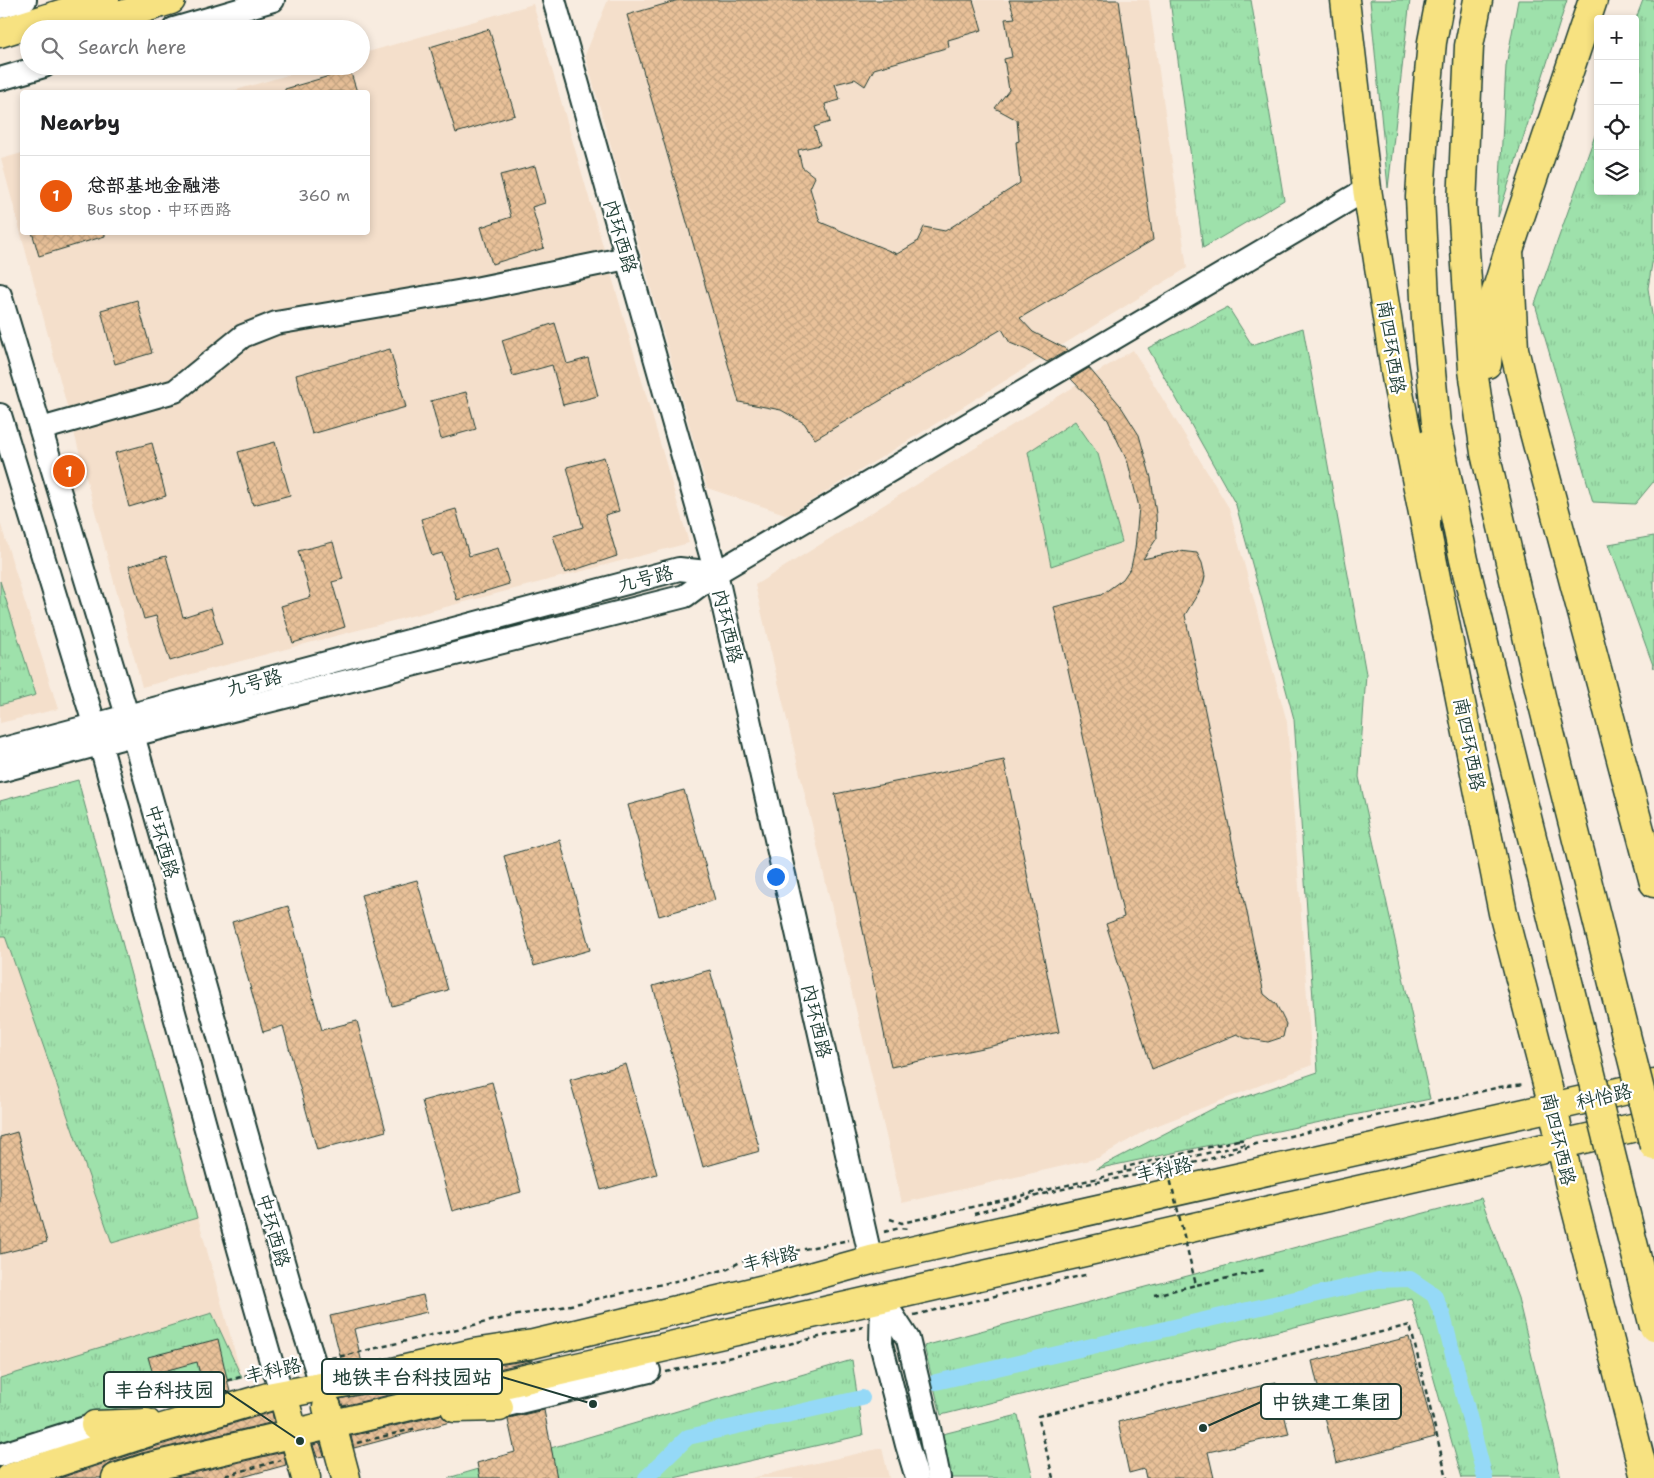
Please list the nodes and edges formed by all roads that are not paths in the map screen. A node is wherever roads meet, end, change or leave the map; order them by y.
1 (25, 0) edge
2 (105, 0) edge
3 (171, 0) edge
4 (273, 0) edge
5 (554, 0) edge
6 (1345, 0) edge
7 (1440, 0) edge
8 (1478, 0) edge
9 (1593, 0) edge
10 (0, 7) edge
11 (41, 20) edge
12 (105, 20) edge
13 (205, 20) edge
14 (20, 27) edge
15 (0, 33) edge
16 (20, 45) edge
17 (0, 51) edge
18 (20, 73) edge
19 (0, 79) edge
20 (1367, 190) junction
21 (1509, 250) junction
22 (627, 258) junction
23 (0, 295) edge
24 (1432, 388) junction
25 (0, 415) edge
26 (41, 429) junction
27 (1485, 452) junction
28 (1426, 524) junction
29 (716, 573) junction
30 (130, 725) junction
31 (97, 734) junction
32 (0, 750) edge
33 (0, 771) edge
34 (1654, 883) edge
35 (1654, 1084) edge
36 (1550, 1094) junction
37 (1654, 1123) edge
38 (1561, 1144) junction
39 (1654, 1146) edge
40 (868, 1248) junction
41 (882, 1299) junction
42 (1654, 1327) edge
43 (725, 1334) junction
44 (649, 1371) joint
45 (278, 1383) junction
46 (322, 1387) junction
47 (412, 1406) junction
48 (499, 1407) joint
49 (181, 1422) junction
50 (95, 1425) joint
51 (331, 1425) junction
52 (293, 1433) junction
53 (0, 1455) edge
54 (10, 1478) edge
55 (116, 1478) edge
56 (306, 1478) edge
57 (346, 1478) edge
58 (917, 1478) edge
59 (939, 1478) edge
60 (1645, 1478) edge

1 - 10 street
2 - 11 main road
3 - 12 main road
4 - 13 street
5 - 22 street, 内环西路
6 - 20 main road, 南四环西路
7 - 24 main road, 南四环西路
8 - 27 main road
9 - 21 main road
14 - 15 main road
16 - 17 main road
18 - 19 street
20 - 28 main road, 南四环西路
20 - 29 street, 九号路
21 - 27 main road
21 - 34 main road
22 - 26 street
22 - 29 street, 内环西路
23 - 26 street, 中环西路
24 - 28 main road
24 - 42 main road, 南四环西路, bridge
25 - 31 street, 中环西路
26 - 30 street, 中环西路
27 - 39 main road, bridge
28 - 36 main road, 南四环西路
29 - 30 street, 九号路
29 - 40 street, 内环西路
30 - 31 street, 九号路
30 - 46 street, 中环西路
31 - 32 street, 九号路
31 - 33 street, 九号路
31 - 45 street, 中环西路
35 - 36 main road, 科怡路
36 - 38 main road, 南四环西路
36 - 40 main road, 丰科路
37 - 38 main road, 科怡路
38 - 41 main road
38 - 60 main road, 南四环西路
40 - 46 main road, 丰科路
41 - 43 main road
41 - 58 street
41 - 59 street
43 - 44 main road
43 - 47 main road
44 - 48 street
45 - 46 main road, 丰科路
45 - 49 main road, 丰科路
45 - 52 main road
46 - 51 main road
47 - 48 main road
47 - 51 main road
49 - 50 main road
49 - 54 main road, 丰科路
50 - 53 street
51 - 52 main road
51 - 57 main road
52 - 55 main road
52 - 56 main road

